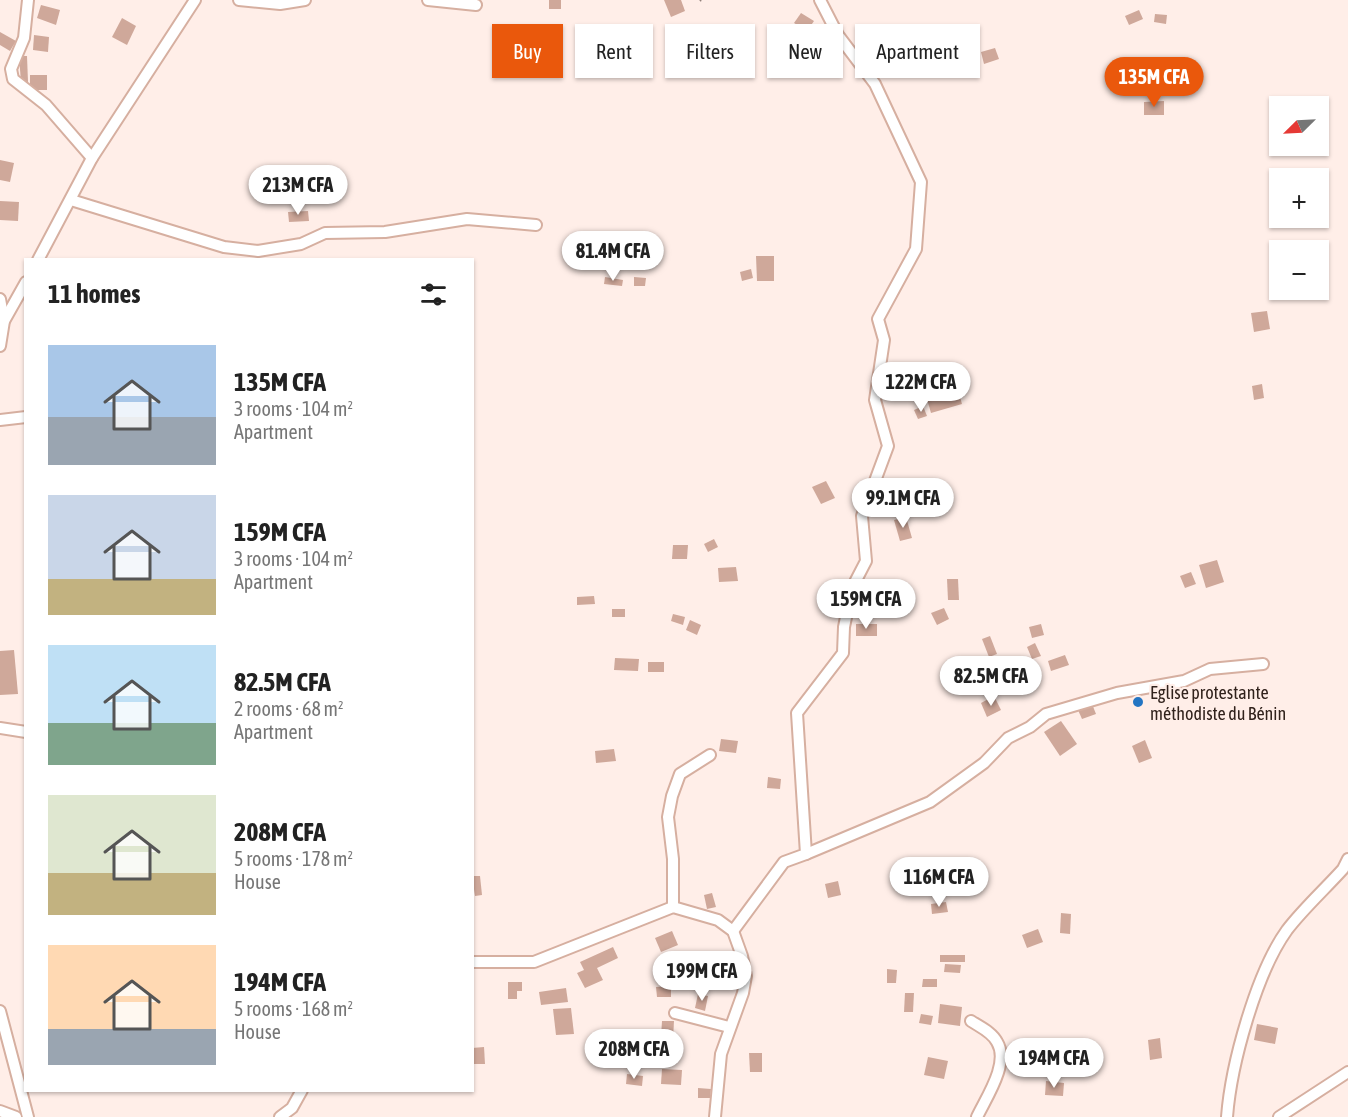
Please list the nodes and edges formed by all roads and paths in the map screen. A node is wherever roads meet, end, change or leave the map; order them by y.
1 (28, 0) edge
2 (195, 0) edge
3 (239, 0) edge
4 (305, 0) edge
5 (428, 0) edge
6 (819, 0) edge
7 (476, 5) dead end
8 (92, 158) junction
9 (71, 200) junction
10 (536, 225) dead end
11 (39, 258) edge
12 (24, 286) edge
13 (0, 298) edge
14 (4, 321) junction
15 (0, 346) edge
16 (24, 417) edge
17 (0, 420) edge
18 (1263, 664) dead end
19 (0, 728) edge
20 (24, 732) edge
21 (710, 755) dead end
22 (806, 854) junction
23 (1348, 859) edge
24 (673, 907) junction
25 (733, 931) junction
26 (474, 962) edge
27 (0, 1011) edge
28 (675, 1013) dead end
29 (971, 1022) dead end
30 (729, 1027) junction
31 (1348, 1072) edge
32 (301, 1092) edge
33 (0, 1112) edge
34 (16, 1117) edge
35 (28, 1117) edge
36 (280, 1117) edge
37 (715, 1117) edge
38 (977, 1117) edge
39 (1227, 1117) edge
40 (1279, 1117) edge

1 - 8 street
2 - 8 street
3 - 4 street
5 - 7 street
6 - 22 street
8 - 9 street
9 - 10 street
9 - 11 street
12 - 14 street
13 - 14 street
14 - 15 street
16 - 17 street
18 - 22 street
19 - 20 street
21 - 24 street
22 - 25 street
23 - 39 street
24 - 25 street
24 - 26 street
25 - 30 street
27 - 35 street
28 - 30 street
29 - 38 street
30 - 37 street
31 - 40 street
32 - 36 street
33 - 34 street

